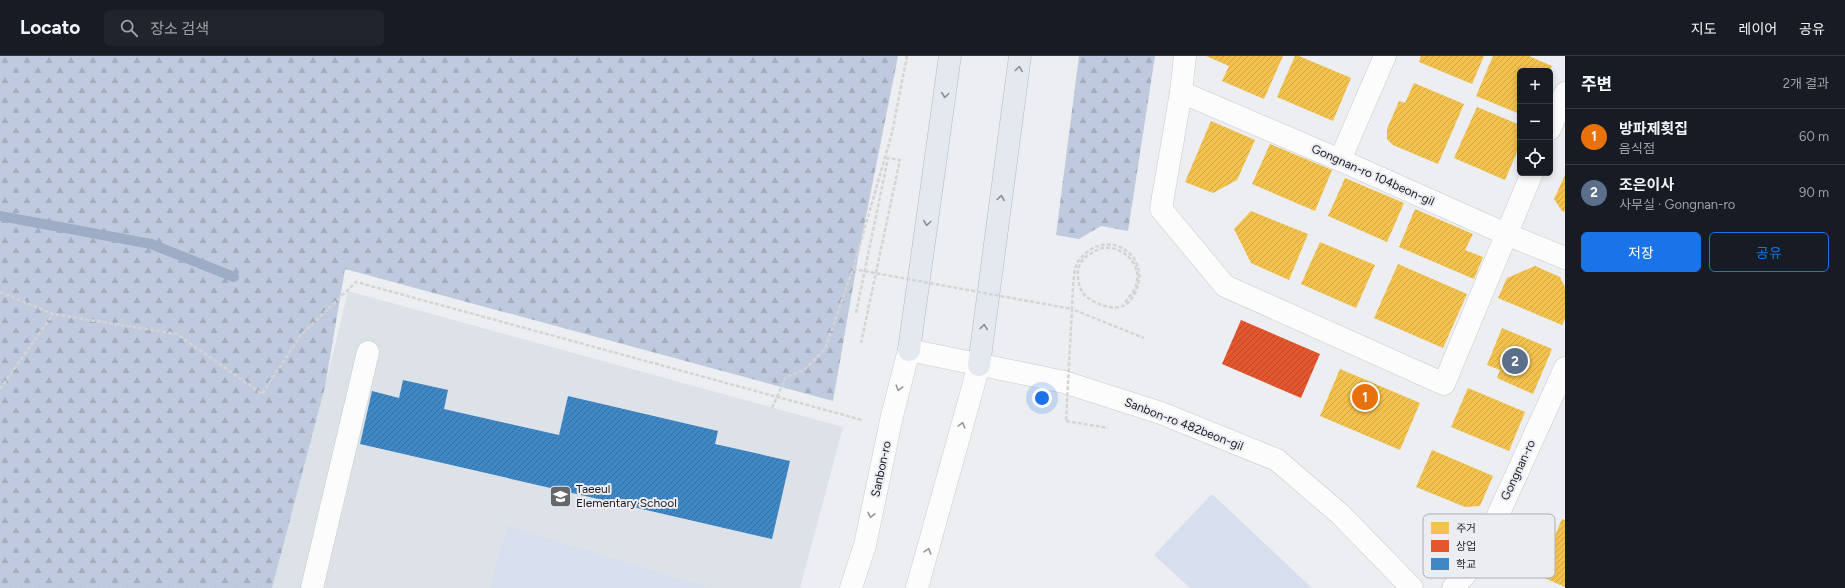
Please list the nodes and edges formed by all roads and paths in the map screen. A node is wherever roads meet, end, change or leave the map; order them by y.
1 (907, 56) edge
2 (950, 56) edge
3 (1020, 56) edge
4 (1184, 56) edge
5 (1385, 56) edge
6 (1181, 92) junction
7 (1565, 92) edge
8 (1553, 122) edge
9 (1340, 160) junction
10 (1531, 176) edge
11 (1506, 234) junction
12 (1565, 258) edge
13 (853, 269) junction
14 (877, 273) junction
15 (0, 292) edge
16 (1125, 302) dead end
17 (1072, 309) junction
18 (856, 313) dead end
19 (53, 314) junction
20 (1144, 338) dead end
21 (861, 343) dead end
22 (909, 350) junction
23 (368, 352) dead end
24 (979, 365) junction
25 (1565, 368) edge
26 (0, 389) edge
27 (776, 396) junction
28 (772, 408) dead end
29 (1066, 422) dead end
30 (890, 428) junction
31 (1498, 514) edge
32 (1462, 578) edge
33 (312, 588) edge
34 (851, 588) edge
35 (917, 588) edge
36 (1412, 588) edge
37 (1453, 588) edge

1 - 13 path
2 -> 22 highway
24 -> 3 highway
4 - 6 street
5 - 9 street
6 - 9 street, Gongnan-ro 104beon-gil
6 - 11 street
7 - 8 street
9 - 11 street, Gongnan-ro 104beon-gil
10 - 11 street
11 - 12 street, Gongnan-ro 104beon-gil
13 - 14 path, bridge
13 - 27 path
14 - 17 path, bridge
14 - 18 path
14 - 21 path
15 - 19 path
16 - 17 path
17 - 20 path
17 - 29 path, bridge
19 - 26 path
19 - 27 path
22 - 24 street, Sanbon-ro 482beon-gil
22 -> 30 street, Sanbon-ro
23 - 33 street
35 -> 24 street
24 - 36 street, Sanbon-ro 482beon-gil
25 - 31 street, Gongnan-ro
27 - 28 path
27 - 30 path
30 -> 34 street, Sanbon-ro
32 - 37 street, Gongnan-ro

